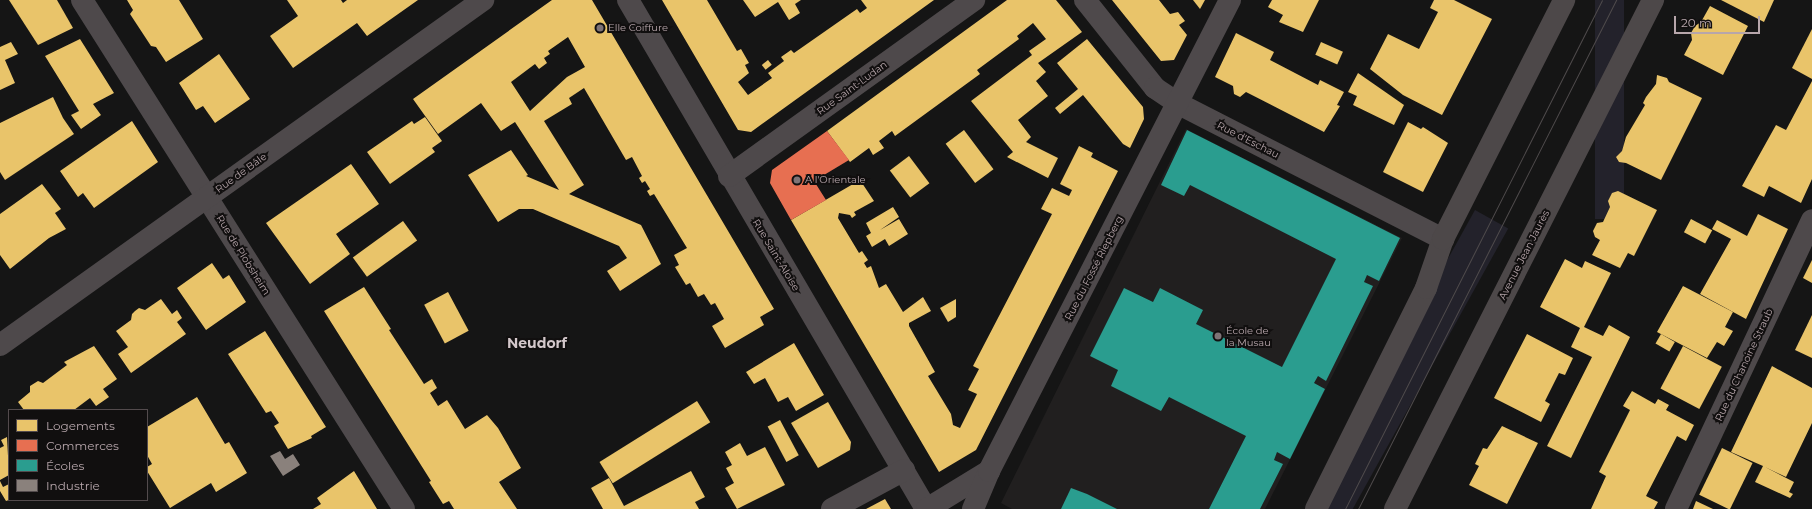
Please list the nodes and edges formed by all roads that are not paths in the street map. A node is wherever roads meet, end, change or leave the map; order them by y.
1 (82, 0) edge
2 (483, 0) edge
3 (628, 0) edge
4 (974, 0) edge
5 (1085, 0) edge
6 (1230, 0) edge
7 (1564, 0) edge
8 (1654, 0) edge
9 (1179, 104) junction
10 (729, 176) junction
11 (207, 197) junction
12 (1812, 220) edge
13 (1443, 239) junction
14 (0, 345) edge
15 (904, 470) junction
16 (989, 471) junction
17 (404, 509) edge
18 (832, 509) edge
19 (926, 509) edge
20 (973, 509) edge
21 (1316, 509) edge
22 (1395, 509) edge
23 (1676, 509) edge

1 - 11 street, Rue de Plobsheim
2 - 11 street, Rue de Bâle
3 - 10 street, Rue Saint-Aloïse
4 - 10 street, Rue Saint-Ludan
5 - 9 street, Rue d'Eschau
6 - 9 street, Rue du Fossé Riepberg
7 - 13 main road
8 - 22 main road, Avenue Jean Jaurès
9 - 13 street, Rue d'Eschau
9 - 16 street, Rue du Fossé Riepberg
10 - 15 street, Rue Saint-Aloïse
11 - 14 street, Rue de Bâle
11 - 17 street, Rue de Plobsheim
12 - 23 street, Rue du Chanoine Straub
13 - 21 main road
15 - 18 street
15 - 19 street, Rue Saint-Aloïse
16 - 19 street
16 - 20 street, Rue du Fossé Riepberg

